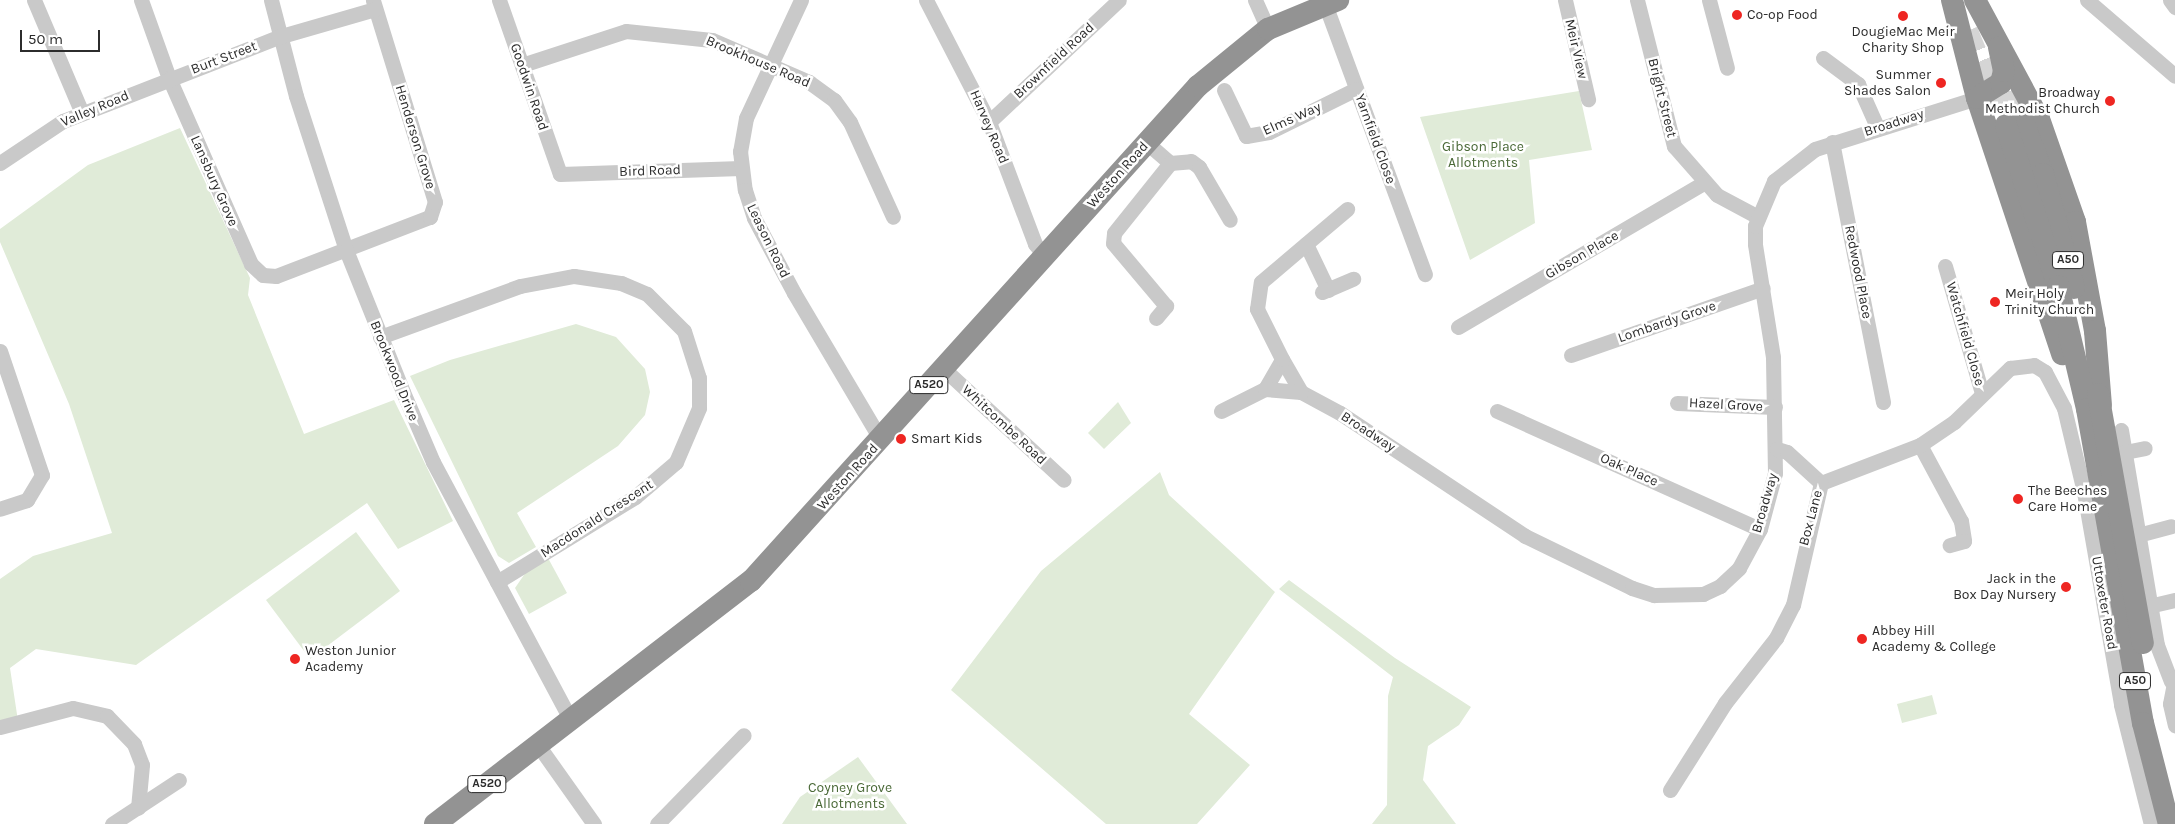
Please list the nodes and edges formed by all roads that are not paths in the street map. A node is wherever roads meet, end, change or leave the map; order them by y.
1 (34, 0) edge
2 (141, 0) edge
3 (271, 0) edge
4 (499, 0) edge
5 (801, 0) edge
6 (1119, 0) edge
7 (1255, 0) edge
8 (1565, 0) edge
9 (1637, 0) edge
10 (1709, 0) edge
11 (1952, 0) edge
12 (1975, 0) edge
13 (2170, 0) edge
14 (930, 1) edge
15 (2089, 1) edge
16 (1331, 2) edge
17 (374, 5) edge
18 (2175, 7) edge
19 (1268, 29) junction
20 (1994, 33) junction
21 (278, 37) junction
22 (1823, 58) dead end
23 (522, 65) junction
24 (770, 65) junction
25 (1726, 68) dead end
26 (2172, 68) edge
27 (169, 78) junction
28 (1356, 89) junction
29 (1224, 90) dead end
30 (1977, 98) junction
31 (1588, 99) dead end
32 (82, 113) junction
33 (989, 122) junction
34 (1878, 129) junction
35 (1832, 142) junction
36 (1147, 143) junction
37 (0, 163) edge
38 (1170, 163) junction
39 (741, 168) junction
40 (560, 174) joint
41 (1705, 182) junction
42 (1347, 209) dead end
43 (893, 217) dead end
44 (1758, 217) junction
45 (1230, 220) dead end
46 (1306, 244) junction
47 (346, 250) junction
48 (1046, 257) junction
49 (1943, 273) dead end
50 (1425, 274) dead end
51 (1353, 279) dead end
52 (1763, 288) junction
53 (1156, 318) dead end
54 (1458, 327) dead end
55 (380, 337) junction
56 (0, 351) edge
57 (1571, 355) dead end
58 (1282, 360) junction
59 (944, 369) junction
60 (2054, 382) joint
61 (1265, 389) junction
62 (1301, 392) junction
63 (1982, 393) junction
64 (1677, 402) dead end
65 (1883, 402) dead end
66 (2101, 405) junction
67 (1775, 407) junction
68 (1221, 411) dead end
69 (1497, 411) dead end
70 (2121, 430) dead end
71 (2090, 432) junction
72 (881, 440) junction
73 (1920, 445) junction
74 (2145, 448) dead end
75 (1777, 449) junction
76 (2125, 452) junction
77 (1064, 480) dead end
78 (1821, 483) junction
79 (0, 509) edge
80 (2171, 526) dead end
81 (1760, 529) junction
82 (2138, 535) junction
83 (1957, 547) dead end
84 (497, 582) junction
85 (2175, 600) edge
86 (2149, 606) junction
87 (2173, 679) edge
88 (571, 720) junction
89 (2175, 725) edge
90 (0, 727) edge
91 (744, 735) dead end
92 (538, 745) junction
93 (179, 780) dead end
94 (1670, 790) dead end
95 (2175, 799) edge
96 (138, 808) junction
97 (112, 824) edge
98 (435, 824) edge
99 (594, 824) edge
100 (657, 824) edge
101 (2151, 824) edge
102 (2169, 824) edge

1 - 32 street
2 - 27 street, Lansbury Grove
3 - 21 street, Brookwood Drive
4 - 23 street, Goodwin Road
5 - 24 street, Leason Road
6 - 33 street, Brownfield Road
7 - 19 street
8 - 31 street, Meir View
9 - 41 street, Bright Street
10 - 25 street
11 - 30 highway
12 - 20 highway
13 - 18 street
14 - 33 street, Harvey Road
15 - 26 street
16 - 19 highway, Weston Road / A520
16 - 28 street, Yarnfield Close
17 - 21 street, Burt Street
17 - 47 street, Henderson Grove
19 - 36 highway, Weston Road / A520
20 - 30 highway
20 - 66 highway
21 - 27 street, Burt Street
21 - 47 street, Brookwood Drive
22 - 34 street
23 - 24 street, Brookhouse Road
23 - 40 street, Goodwin Road
24 - 39 street, Leason Road
24 - 43 street, Brookhouse Road
27 - 32 street, Valley Road
27 - 47 street, Lansbury Grove
28 - 29 street, Elms Way
28 - 50 street, Yarnfield Close
30 - 34 street, Broadway
30 - 71 highway
32 - 37 street, Valley Road
33 - 48 street, Harvey Road
34 - 35 street, Broadway
35 - 44 street, Broadway
35 - 65 street, Redwood Place
36 - 38 street
36 - 48 highway, Weston Road / A520
38 - 45 street
38 - 53 street
39 - 40 street, Bird Road
39 - 72 street, Leason Road
41 - 44 street, Bright Street
41 - 54 street, Gibson Place
42 - 46 street
44 - 52 street, Broadway
46 - 51 street
46 - 58 street
47 - 55 street, Brookwood Drive
48 - 59 highway, Weston Road / A520
49 - 63 street, Watchfield Close
52 - 57 street, Lombardy Grove
52 - 67 street, Broadway
55 - 84 street, Brookwood Drive
55 - 84 street, Macdonald Crescent
56 - 79 street
58 - 61 street
58 - 62 street
59 - 72 highway, Weston Road / A520
59 - 77 street, Whitcombe Road
60 - 63 street, Box Lane
60 - 101 street, Uttoxeter Road
61 - 62 street
61 - 68 street
62 - 81 street, Broadway
63 - 73 street, Box Lane
64 - 67 street, Hazel Grove
66 - 71 highway, A50
66 - 95 highway, A50
67 - 75 street, Broadway
69 - 81 street, Oak Place
70 - 76 street
71 - 102 highway, A50
72 - 88 highway, Weston Road / A520
73 - 78 street, Box Lane
73 - 83 street
74 - 76 street
75 - 78 street
75 - 81 street, Broadway
76 - 82 street
78 - 94 street, Box Lane
80 - 82 street
82 - 86 street
84 - 88 street, Brookwood Drive
85 - 86 street
86 - 87 street
87 - 89 street
88 - 92 highway, Weston Road / A520
90 - 96 street
91 - 100 street
92 - 98 highway, Weston Road / A520
92 - 99 street
93 - 96 street
96 - 97 street

